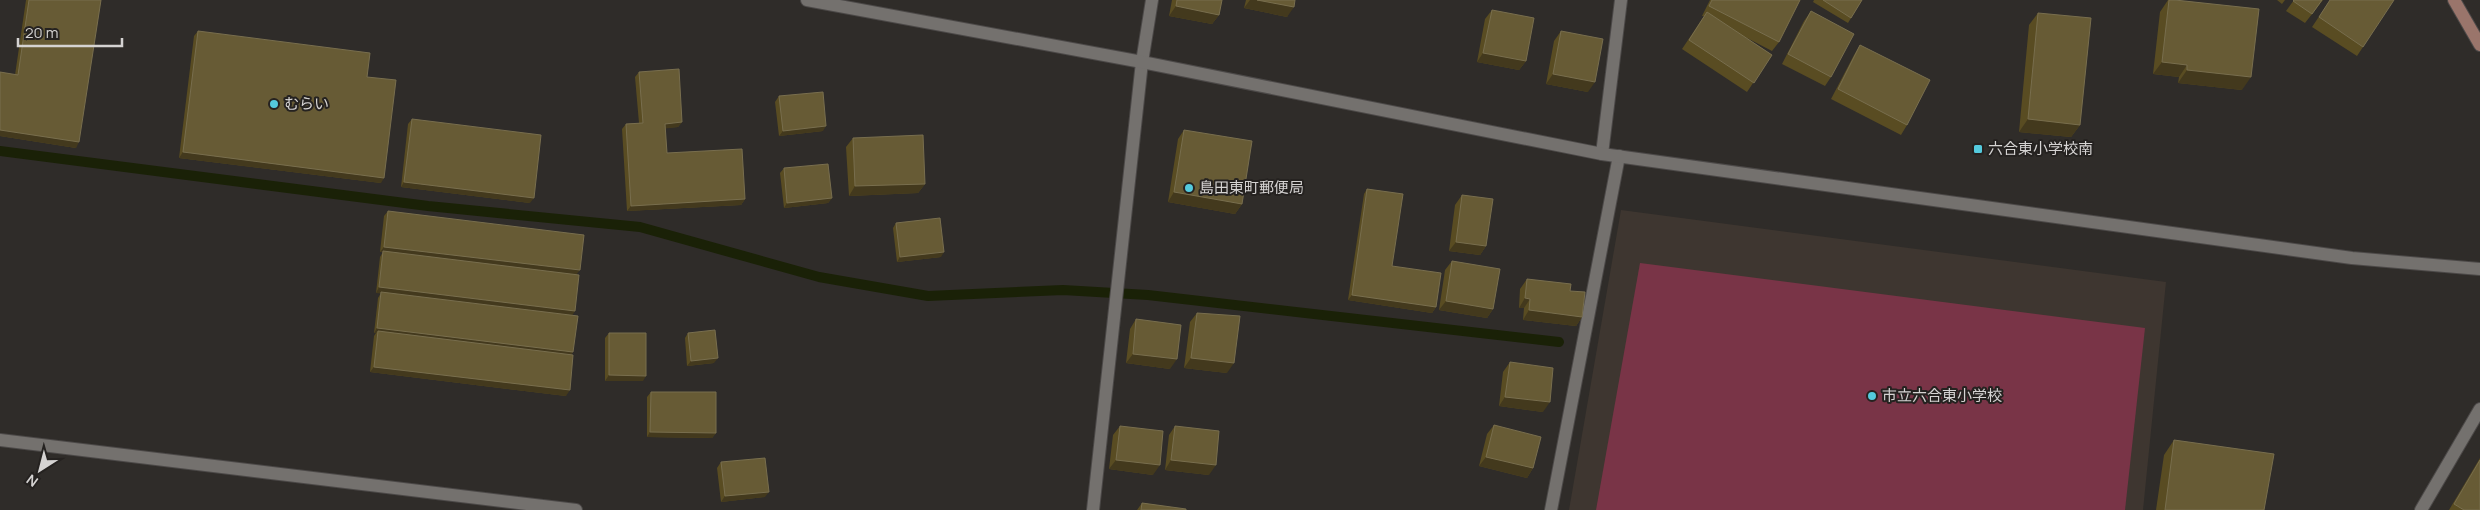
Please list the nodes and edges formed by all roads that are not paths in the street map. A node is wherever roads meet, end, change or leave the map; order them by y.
1 (807, 0) edge
2 (1152, 0) edge
3 (1621, 0) edge
4 (2454, 0) edge
5 (2480, 45) edge
6 (1142, 62) junction
7 (1602, 154) junction
8 (1619, 156) junction
9 (2480, 269) edge
10 (2480, 409) edge
11 (0, 440) edge
12 (576, 510) edge
13 (1093, 510) edge
14 (1551, 510) edge
15 (2421, 510) edge

1 - 6 street
2 - 6 street
3 - 7 street
4 - 5 main road
6 - 7 street
6 - 13 street
7 - 8 street
8 - 9 street
8 - 14 street
10 - 15 street
11 - 12 street

